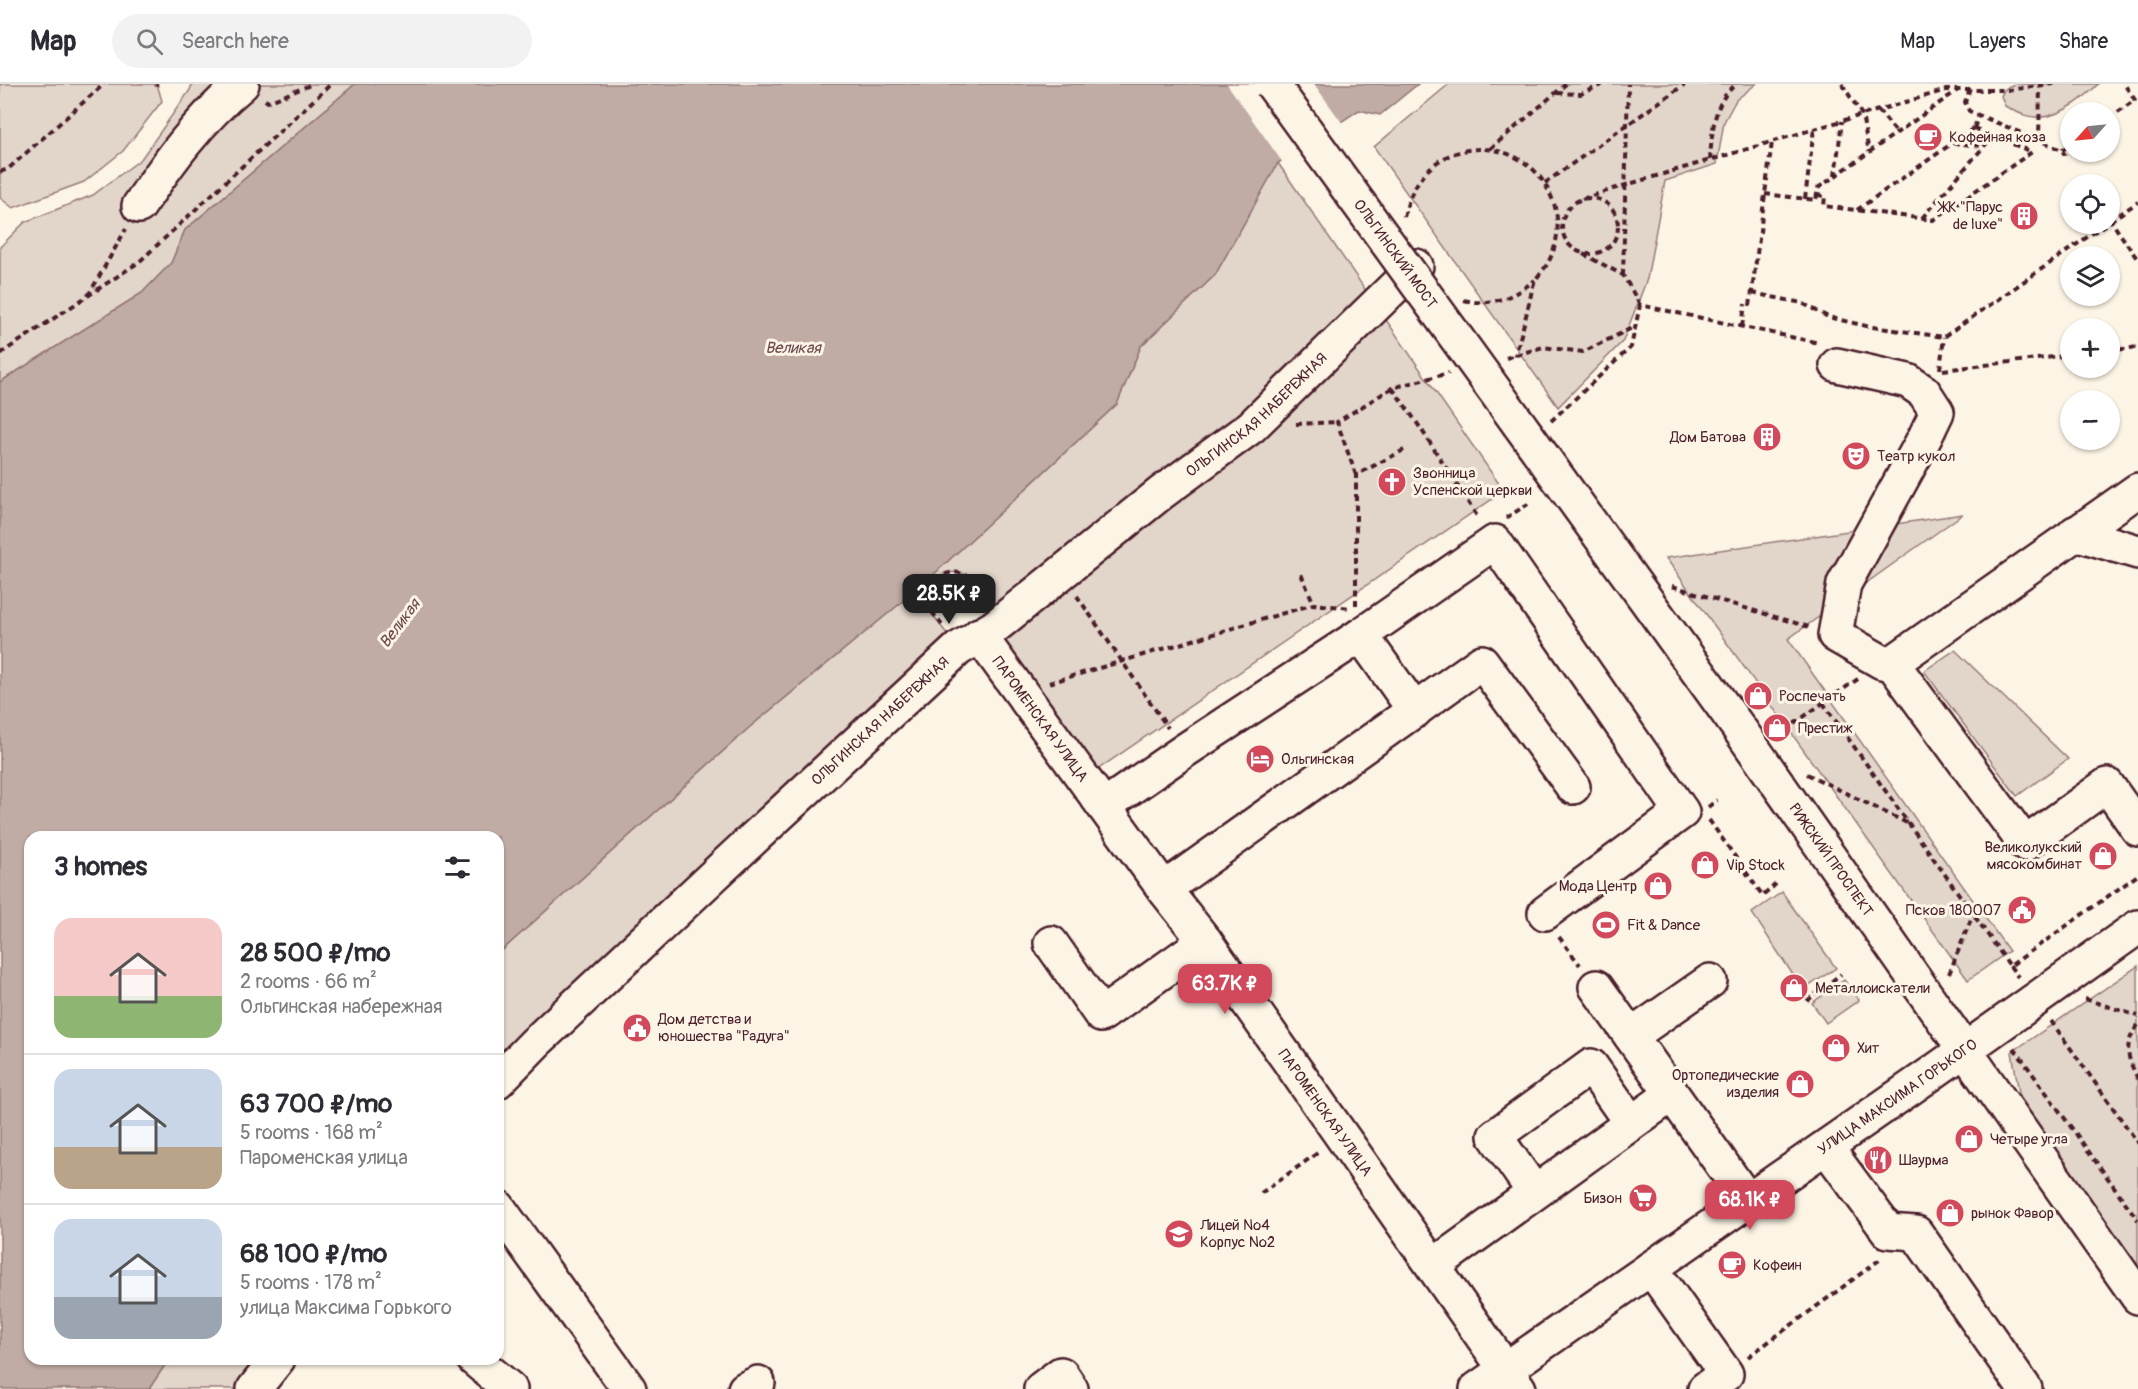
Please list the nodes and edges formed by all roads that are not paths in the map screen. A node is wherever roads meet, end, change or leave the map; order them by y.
1 (242, 84) edge
2 (1272, 84) edge
3 (139, 206) road end
4 (1416, 266) dead end
5 (1829, 355) road end
6 (1533, 425) joint
7 (2138, 490) edge
8 (2075, 533) junction
9 (2138, 552) edge
10 (963, 634) junction
11 (1361, 635) junction
12 (1887, 662) junction
13 (1415, 711) junction
14 (1573, 787) dead end
15 (1104, 806) junction
16 (2138, 829) edge
17 (1164, 889) junction
18 (1545, 913) road end
19 (2138, 927) edge
20 (1205, 941) junction
21 (1051, 943) dead end
22 (1710, 981) dead end
23 (1596, 987) road end
24 (1631, 1036) junction
25 (1964, 1050) junction
26 (504, 1076) edge
27 (1672, 1094) junction
28 (1631, 1124) junction
29 (1826, 1147) junction
30 (1534, 1192) junction
31 (1748, 1201) junction
32 (504, 1215) edge
33 (1433, 1266) junction
34 (1651, 1268) junction
35 (2138, 1297) edge
36 (273, 1365) edge
37 (481, 1365) edge
38 (1512, 1379) edge
39 (1715, 1381) edge
40 (254, 1389) edge
41 (510, 1389) edge
42 (629, 1389) edge
43 (1041, 1389) edge
44 (1071, 1389) edge
45 (1477, 1389) edge
46 (2025, 1389) edge

1 - 3 street
2 - 6 street, ОЛЬГИНСКИЙ МОСТ, bridge
4 - 10 street, ОЛЬГИНСКАЯ НАБЕРЕЖНАЯ
5 - 12 street
6 - 25 street, РИЖСКИЙ ПРОСПЕКТ
7 - 8 street
8 - 9 street
8 - 12 street
10 - 15 street, ПАРОМЕНСКАЯ УЛИЦА
10 - 26 street, ОЛЬГИНСКАЯ НАБЕРЕЖНАЯ
11 - 13 street
11 - 15 street
11 - 18 street
12 - 16 street
13 - 14 street
13 - 17 street
15 - 17 street, ПАРОМЕНСКАЯ УЛИЦА
17 - 20 street, ПАРОМЕНСКАЯ УЛИЦА
19 - 25 street, УЛИЦА МАКСИМА ГОРЬКОГО
20 - 21 street
20 - 33 street, ПАРОМЕНСКАЯ УЛИЦА
22 - 24 street
23 - 24 street
24 - 27 street
25 - 29 street, УЛИЦА МАКСИМА ГОРЬКОГО
25 - 35 street, РИЖСКИЙ ПРОСПЕКТ
27 - 28 street
27 - 31 street
28 - 30 street
28 - 30 street
29 - 31 street, УЛИЦА МАКСИМА ГОРЬКОГО
29 - 46 street
30 - 33 street
31 - 34 street, УЛИЦА МАКСИМА ГОРЬКОГО
32 - 42 street
33 - 38 street, ПАРОМЕНСКАЯ УЛИЦА
34 - 38 street, УЛИЦА МАКСИМА ГОРЬКОГО
34 - 39 street
36 - 40 street
37 - 41 street
38 - 45 street, УЛИЦА МАКСИМА ГОРЬКОГО
43 - 44 street

